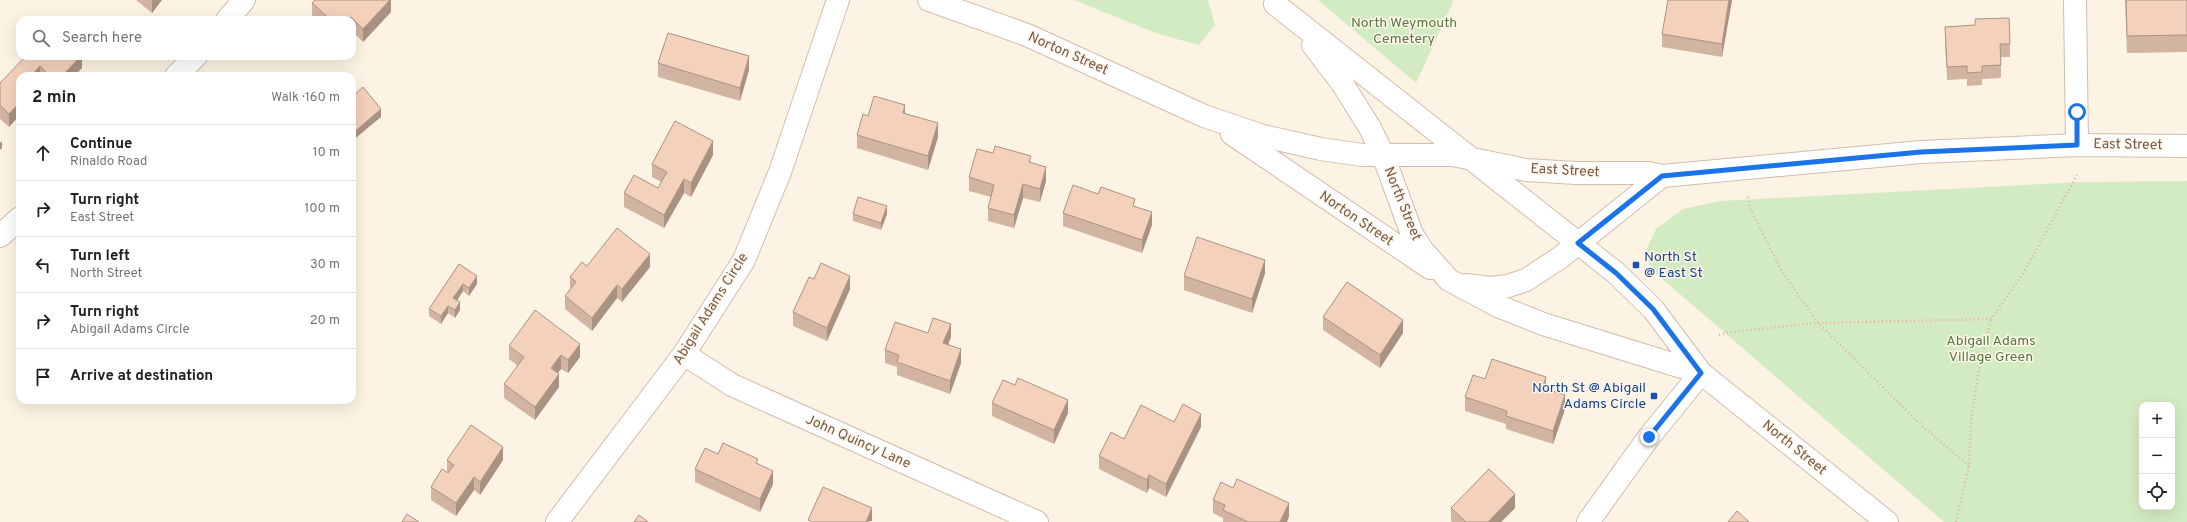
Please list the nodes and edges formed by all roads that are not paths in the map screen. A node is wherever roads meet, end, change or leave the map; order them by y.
1 (244, 0) edge
2 (838, 0) edge
3 (929, 0) edge
4 (2075, 0) edge
5 (1273, 2) edge
6 (230, 16) edge
7 (192, 60) edge
8 (180, 72) edge
9 (1204, 116) junction
10 (2077, 145) junction
11 (2187, 146) edge
12 (1383, 156) junction
13 (1469, 157) junction
14 (1662, 176) junction
15 (16, 222) edge
16 (0, 236) edge
17 (1578, 243) junction
18 (1449, 280) junction
19 (684, 354) junction
20 (1701, 373) junction
21 (557, 522) edge
22 (1037, 522) edge
23 (1588, 522) edge
24 (1887, 522) edge

1 - 6 street
2 - 19 street, Abigail Adams Circle
3 - 9 street, Norton Street
4 - 10 street
5 - 12 street, North Street
5 - 13 street, North Street
7 - 8 street
9 - 12 street, Norton Street
9 - 18 street, Norton Street
10 - 11 street, East Street
10 - 14 street, East Street
12 - 13 street, Norton Street
12 - 18 street, North Street
13 - 14 street, East Street
13 - 17 street, North Street
14 - 17 street
15 - 16 street
17 - 18 street
17 - 20 street, North Street
18 - 20 street, North Street
19 - 21 street, Abigail Adams Circle
19 - 22 street, John Quincy Lane
20 - 23 street
20 - 24 street, North Street

